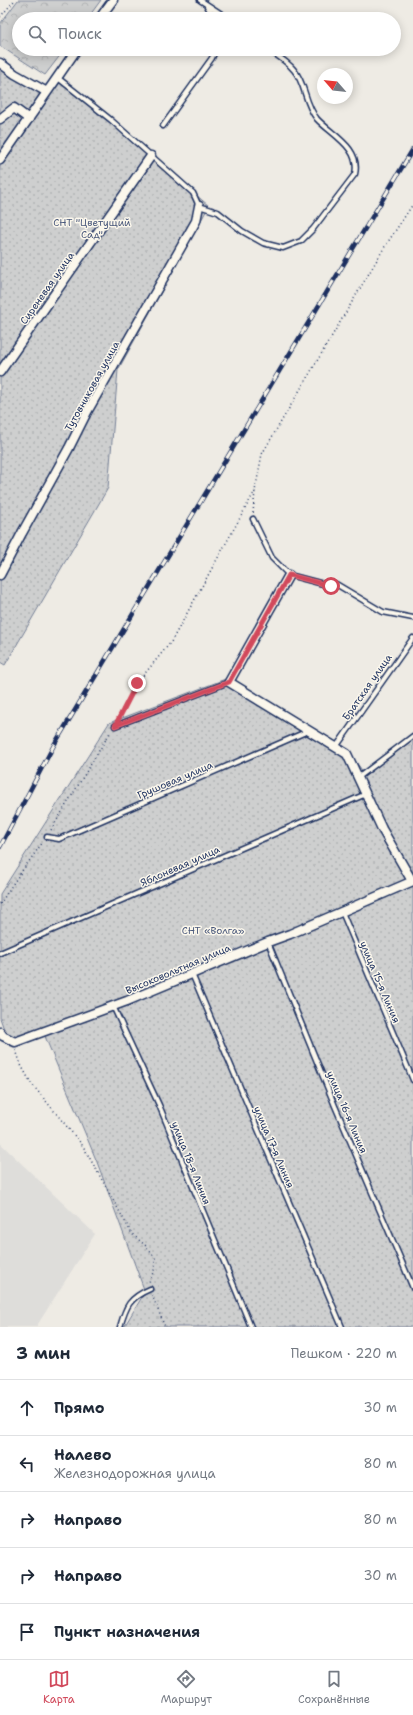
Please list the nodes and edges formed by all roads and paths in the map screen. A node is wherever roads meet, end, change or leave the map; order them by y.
1 (15, 0) edge
2 (113, 0) edge
3 (200, 0) edge
4 (206, 4) junction
5 (104, 12) edge
6 (211, 12) edge
7 (218, 12) edge
8 (0, 17) edge
9 (72, 56) edge
10 (213, 56) edge
11 (276, 56) edge
12 (0, 63) edge
13 (59, 74) junction
14 (46, 92) junction
15 (0, 119) edge
16 (29, 119) junction
17 (163, 126) dead end
18 (151, 156) junction
19 (0, 160) edge
20 (413, 204) edge
21 (198, 206) junction
22 (0, 372) edge
23 (255, 490) junction
24 (253, 519) joint
25 (0, 575) edge
26 (289, 575) junction
27 (413, 618) edge
28 (413, 638) edge
29 (229, 682) junction
30 (115, 726) junction
31 (308, 731) junction
32 (413, 736) edge
33 (336, 746) junction
34 (359, 777) junction
35 (366, 794) junction
36 (47, 837) junction
37 (413, 881) edge
38 (0, 904) edge
39 (342, 912) junction
40 (268, 942) junction
41 (0, 953) edge
42 (192, 974) junction
43 (113, 1006) junction
44 (0, 1032) edge
45 (16, 1042) junction
46 (413, 1080) edge
47 (413, 1288) edge
48 (150, 1289) junction
49 (120, 1327) edge
50 (165, 1327) edge
51 (251, 1327) edge
52 (342, 1327) edge

1 - 8 path
2 - 5 street
3 - 4 lane
4 - 6 lane
4 - 7 lane
9 - 13 street
10 - 17 lane
11 - 21 lane
12 - 14 street
13 - 14 street
13 - 18 lane
14 - 16 street
15 - 16 street
16 - 19 street
18 - 21 lane
18 - 22 street, Сиреневая улица
20 - 23 path
21 - 25 street, Тутовниковая улица
23 - 24 path
23 - 30 path
24 - 26 lane
26 - 27 lane
26 - 29 street
28 - 33 lane, Братская улица
29 - 30 lane
29 - 31 street
30 - 36 path
31 - 33 street
31 - 36 lane, Грушовая улица
32 - 34 lane
33 - 34 street
34 - 35 street
35 - 37 street
35 - 41 lane, Яблоневая улица
36 - 38 path
37 - 39 street, Высоковольтная улица
39 - 40 street, Высоковольтная улица
39 - 46 lane, улица 15-я Линия
40 - 42 street, Высоковольтная улица
40 - 47 lane, улица 16-я Линия
42 - 43 street, Высоковольтная улица
42 - 52 lane, улица 17-я Линия
43 - 45 street, Высоковольтная улица
43 - 51 lane, улица 18-я Линия
44 - 45 street
45 - 48 path
48 - 49 lane
48 - 50 path

